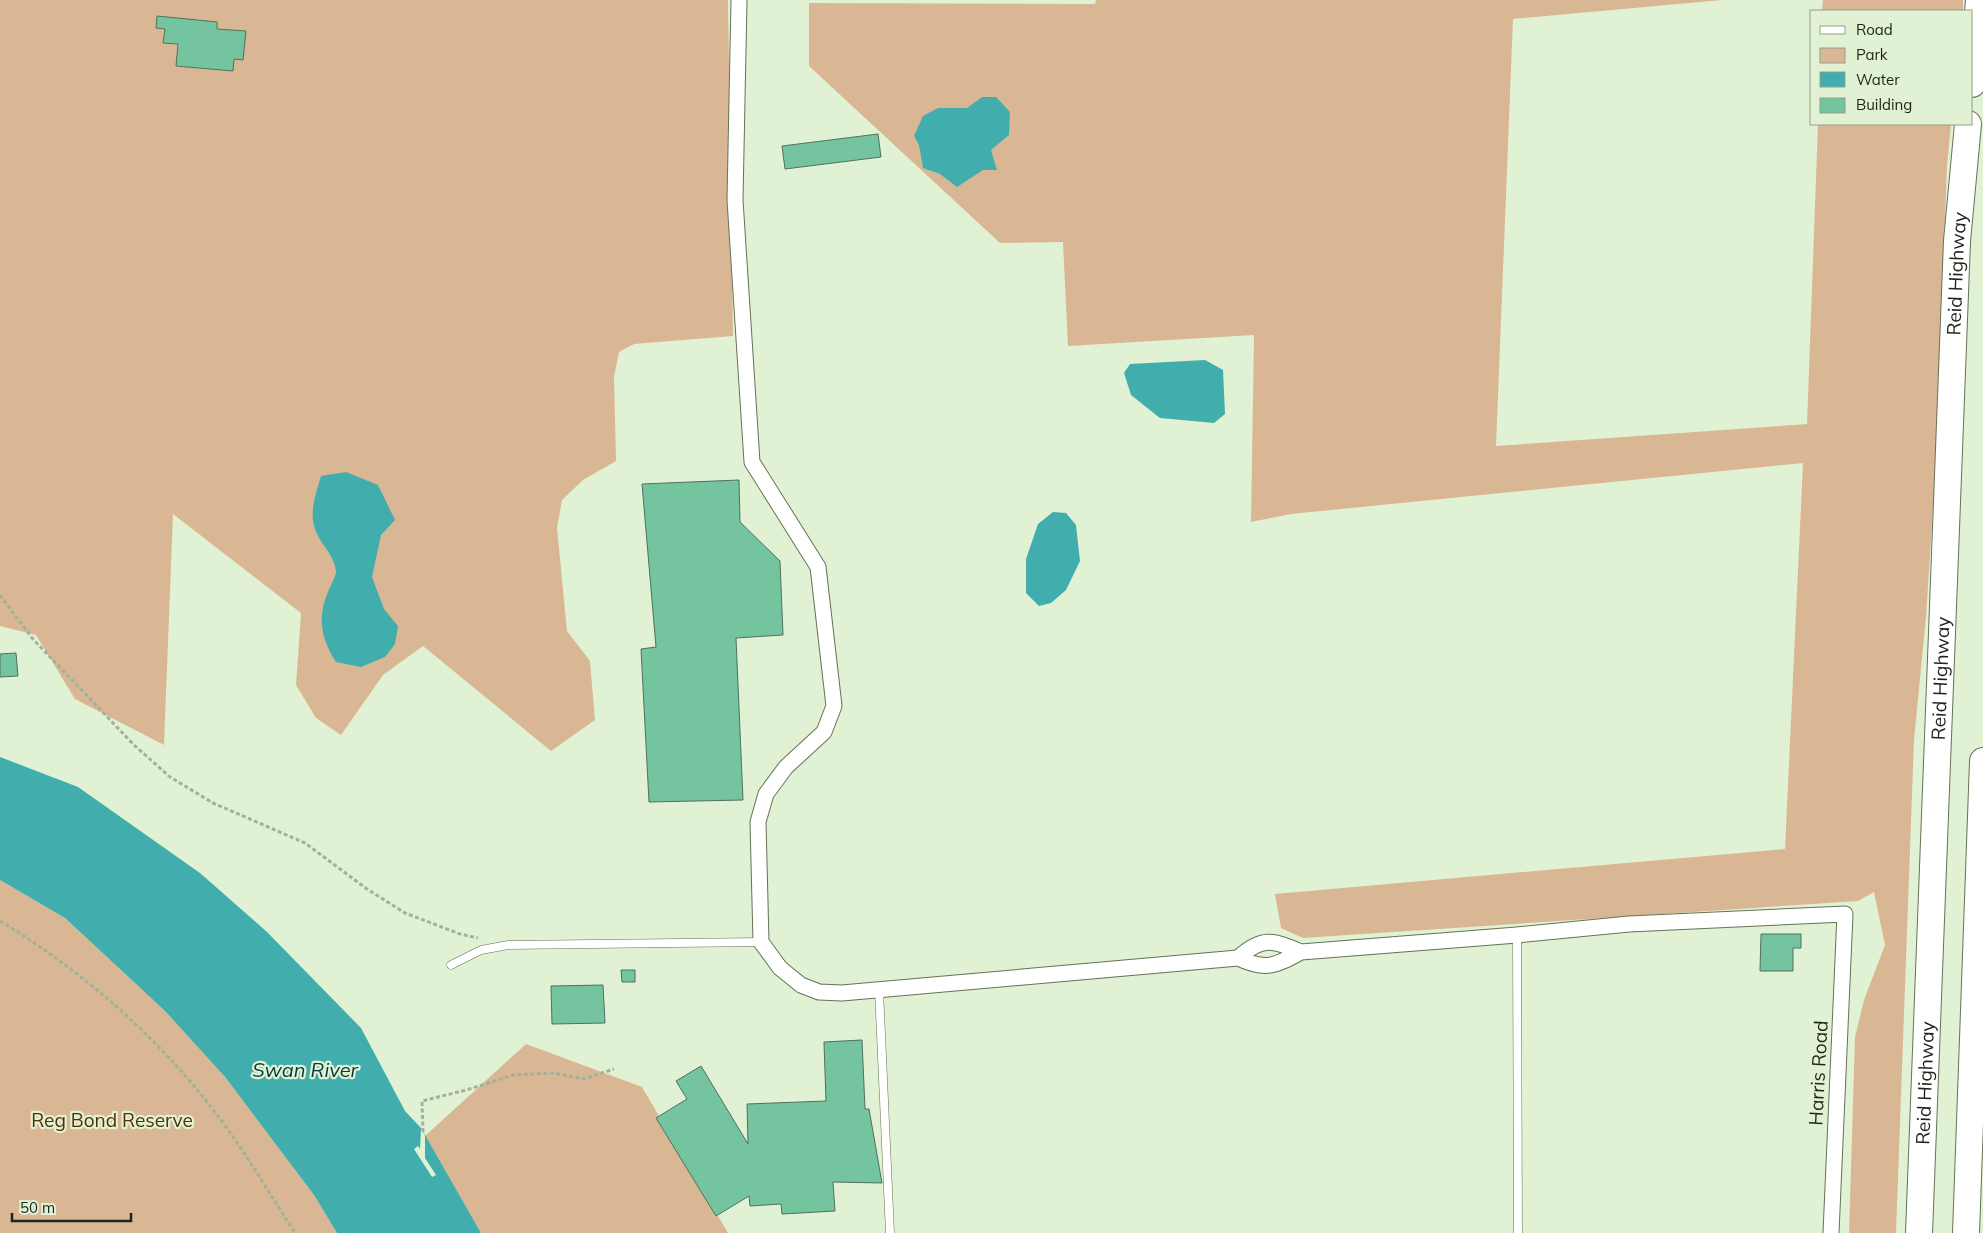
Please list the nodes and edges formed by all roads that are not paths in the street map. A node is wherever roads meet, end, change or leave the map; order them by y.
1 (739, 0) edge
2 (1979, 0) edge
3 (1973, 72) edge
4 (1968, 125) edge
5 (1983, 761) edge
6 (1517, 935) junction
7 (761, 942) junction
8 (1301, 952) junction
9 (1238, 958) junction
10 (451, 964) dead end
11 (1976, 970) junction
12 (879, 990) junction
13 (1983, 1079) edge
14 (1983, 1175) edge
15 (890, 1233) edge
16 (1518, 1233) edge
17 (1831, 1233) edge
18 (1919, 1233) edge
19 (1966, 1233) edge
20 (1972, 1233) edge

1 - 7 street
2 - 3 highway
4 - 18 highway, Reid Highway
5 - 11 highway
6 - 8 street
6 - 16 lane
6 - 17 street, Harris Road
7 - 10 lane
7 - 12 street
8 - 9 street
8 - 9 street
9 - 12 street
11 - 13 highway
11 - 19 highway
12 - 15 lane
14 - 20 highway

